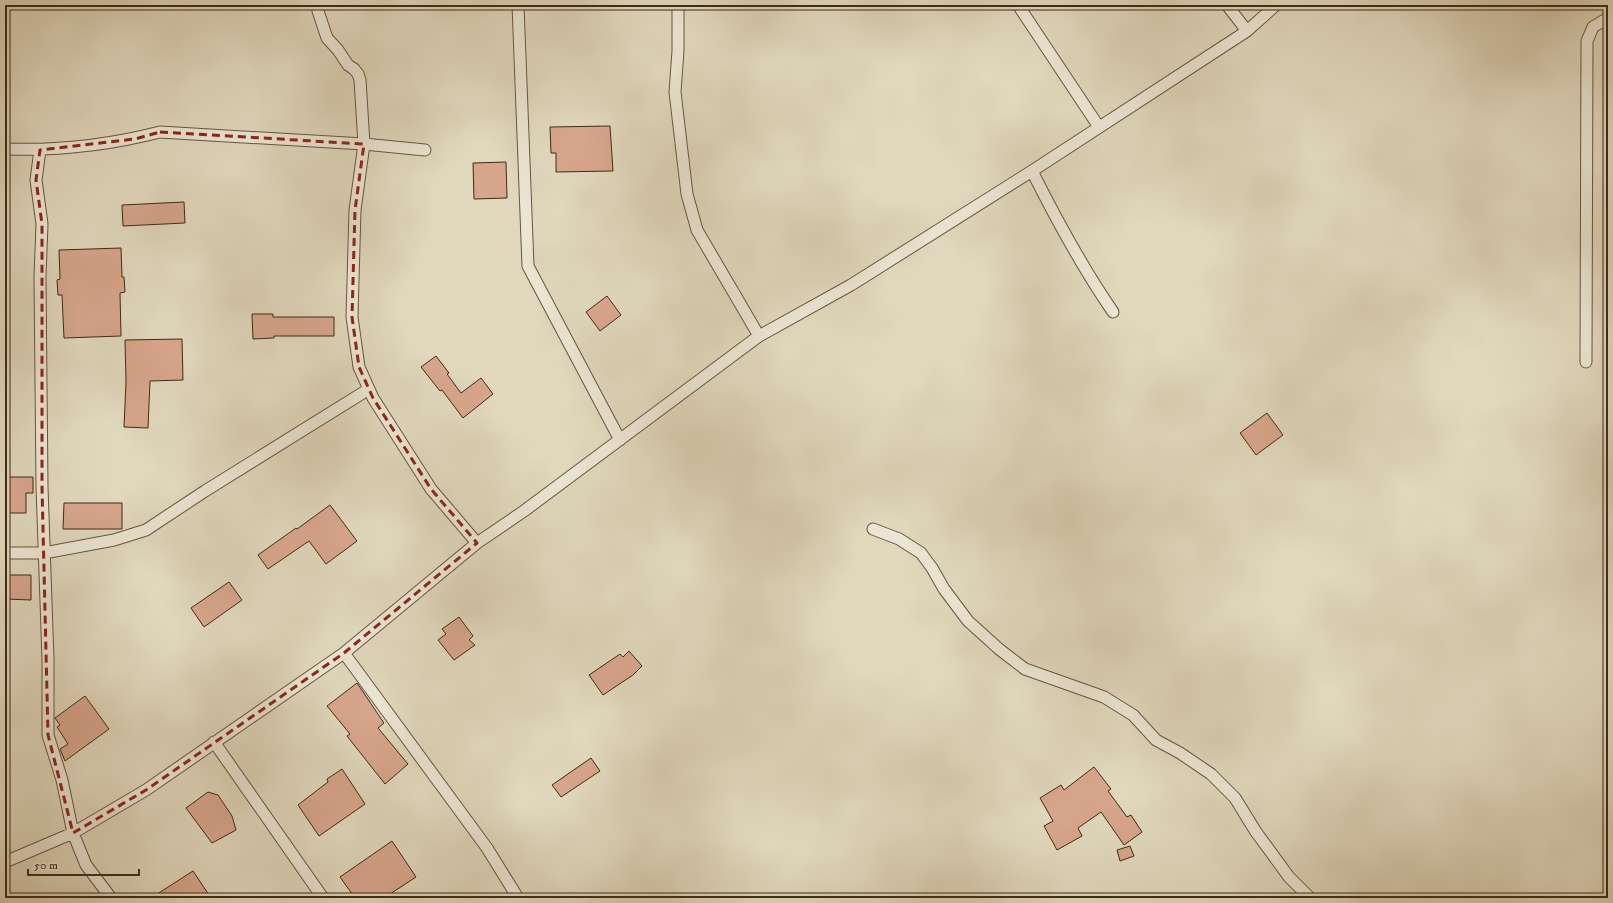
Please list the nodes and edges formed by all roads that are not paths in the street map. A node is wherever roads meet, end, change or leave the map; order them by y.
1 (518, 5) edge
2 (678, 5) edge
3 (1018, 5) edge
4 (1227, 5) edge
5 (1276, 5) edge
6 (318, 11) dead end
7 (1608, 18) edge
8 (1247, 31) junction
9 (1099, 127) junction
10 (364, 144) junction
11 (5, 149) edge
12 (40, 150) junction
13 (425, 150) dead end
14 (1032, 171) junction
15 (1113, 312) dead end
16 (759, 336) junction
17 (1586, 362) dead end
18 (369, 389) junction
19 (620, 440) junction
20 (873, 529) dead end
21 (477, 543) junction
22 (5, 553) edge
23 (44, 553) junction
24 (344, 653) junction
25 (214, 742) junction
26 (73, 833) junction
27 (5, 862) edge
28 (111, 898) edge
29 (323, 898) edge
30 (518, 898) edge
31 (1310, 898) edge

1 - 19 street
2 - 16 street
3 - 9 street
4 - 8 street
5 - 8 street
6 - 10 street
7 - 17 street
8 - 9 street
9 - 14 street
10 - 12 street
10 - 13 street
10 - 18 street
11 - 12 street
12 - 23 street
14 - 15 street
14 - 16 street
16 - 19 street
18 - 21 street
18 - 23 street
19 - 21 street
20 - 31 street
21 - 24 street
22 - 23 street
23 - 26 street
24 - 25 street
24 - 30 street
25 - 26 street
25 - 29 street
26 - 27 street
26 - 28 street

